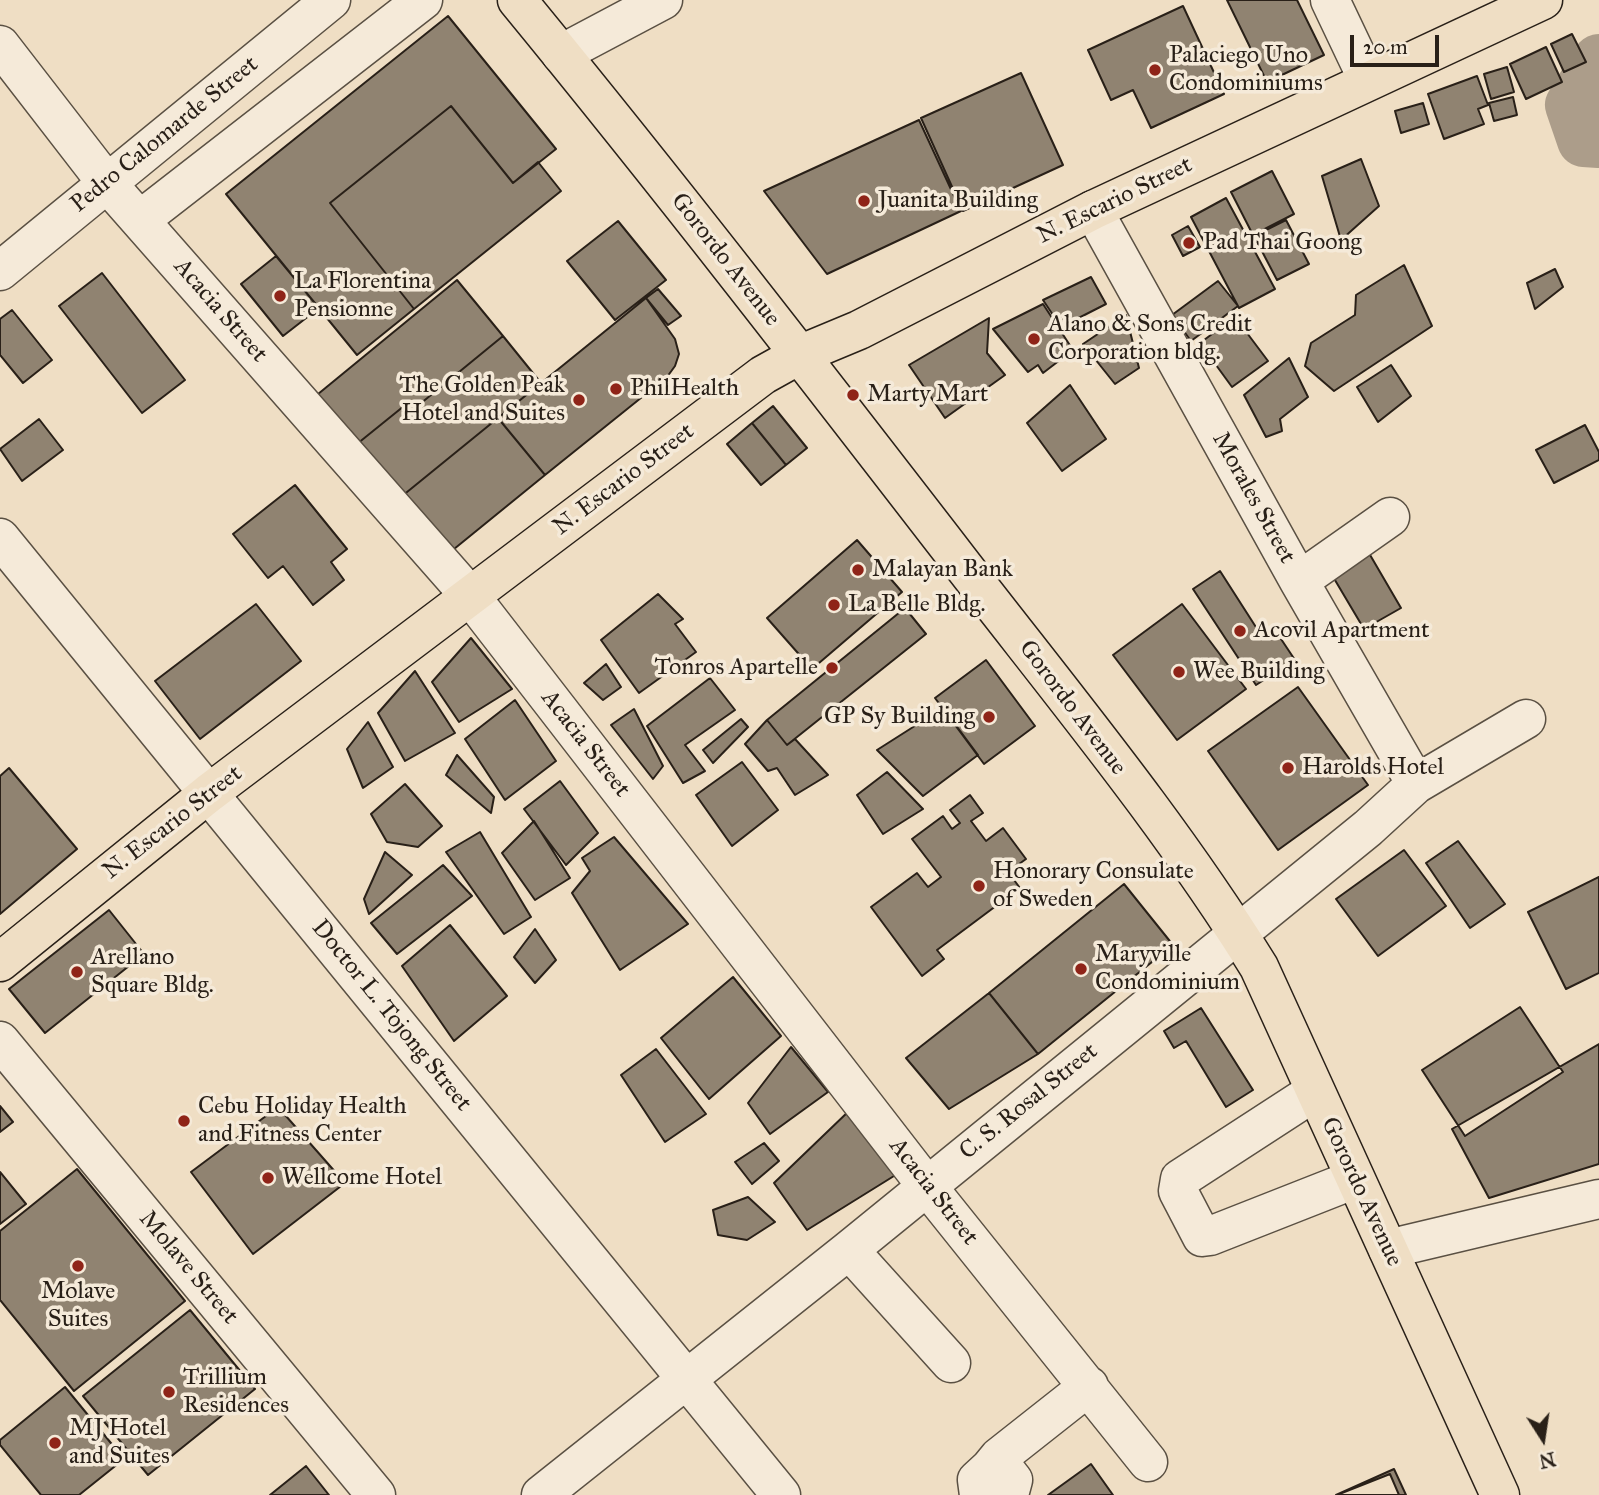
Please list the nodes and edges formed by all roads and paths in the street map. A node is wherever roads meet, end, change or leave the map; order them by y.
1 (331, 0) edge
2 (423, 0) edge
3 (517, 0) edge
4 (663, 0) edge
5 (1329, 0) edge
6 (1543, 0) edge
7 (0, 45) edge
8 (561, 54) junction
9 (1368, 80) junction
10 (106, 182) junction
11 (1093, 210) junction
12 (140, 220) junction
13 (0, 271) edge
14 (799, 355) junction
15 (1390, 517) dead end
16 (0, 538) edge
17 (1299, 582) junction
18 (471, 597) junction
19 (1526, 719) dead end
20 (1416, 784) junction
21 (209, 793) junction
22 (1238, 934) junction
23 (0, 962) edge
24 (0, 1041) edge
25 (1314, 1092) junction
26 (1355, 1179) junction
27 (926, 1185) junction
28 (1599, 1199) edge
29 (849, 1250) junction
30 (1388, 1250) junction
31 (951, 1363) dead end
32 (687, 1380) junction
33 (1089, 1386) junction
34 (1148, 1462) dead end
35 (993, 1486) edge
36 (376, 1495) edge
37 (541, 1495) edge
38 (781, 1495) edge
39 (1500, 1495) edge

1 - 10 street, Pedro Calomarde Street
2 - 12 street
3 - 8 main road, Gorordo Avenue
4 - 8 street
5 - 9 street
6 - 9 main road, N. Escario Street
7 - 10 street, Acacia Street
8 - 14 main road, Gorordo Avenue
9 - 11 main road, N. Escario Street
10 - 12 street, Acacia Street
10 - 13 street, Pedro Calomarde Street
11 - 14 main road, N. Escario Street
11 - 17 street, Morales Street
12 - 18 street, Acacia Street
14 - 18 main road, N. Escario Street
14 - 22 main road, Gorordo Avenue
15 - 17 street
16 - 21 street, Doctor L. Tojong Street
17 - 20 street, Morales Street
18 - 21 main road, N. Escario Street
18 - 27 street, Acacia Street
19 - 20 street, C. S. Rosal Street
20 - 22 street, C. S. Rosal Street
21 - 23 main road, N. Escario Street
21 - 32 street, Doctor L. Tojong Street
22 - 25 main road, Gorordo Avenue
22 - 27 street, C. S. Rosal Street
24 - 36 street, Molave Street
25 - 26 main road, Gorordo Avenue
25 - 26 street
26 - 30 main road, Gorordo Avenue
27 - 29 street, C. S. Rosal Street
27 - 33 street, Acacia Street
28 - 30 street
29 - 31 street
29 - 32 street, C. S. Rosal Street
30 - 39 main road, Gorordo Avenue
32 - 37 street, C. S. Rosal Street
32 - 38 street, Doctor L. Tojong Street
33 - 34 street, Acacia Street
33 - 35 street

